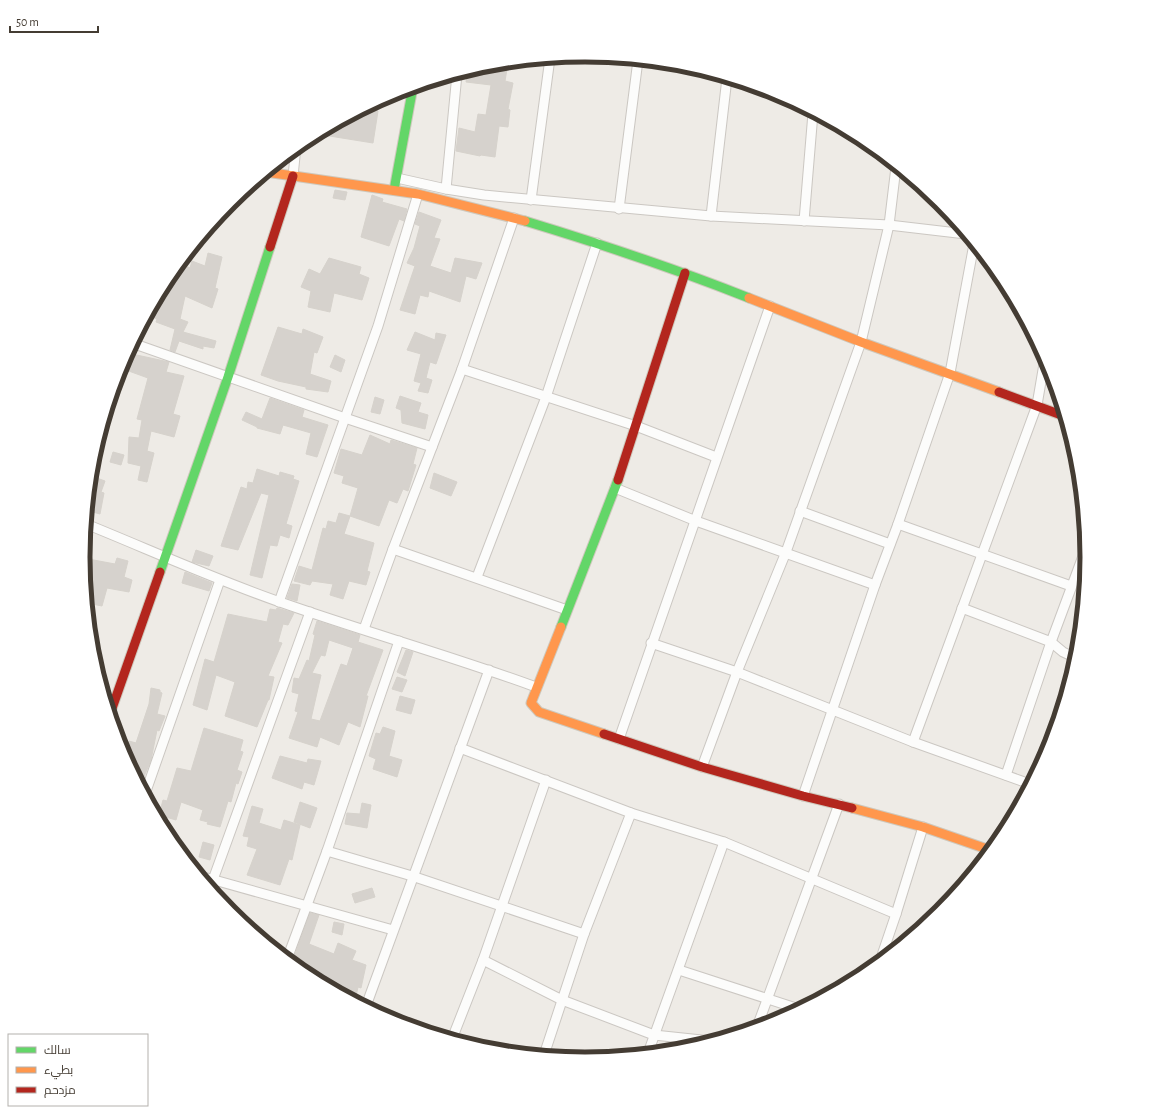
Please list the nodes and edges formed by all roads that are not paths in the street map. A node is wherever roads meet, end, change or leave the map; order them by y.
1 (549, 63) edge
2 (637, 65) edge
3 (457, 79) edge
4 (726, 83) edge
5 (412, 93) edge
6 (813, 118) edge
7 (295, 155) edge
8 (895, 172) edge
9 (272, 173) edge
10 (293, 176) junction
11 (397, 178) junction
12 (446, 189) junction
13 (394, 190) junction
14 (418, 194) junction
15 (531, 200) junction
16 (619, 209) junction
17 (711, 216) junction
18 (514, 218) junction
19 (804, 221) junction
20 (889, 225) junction
21 (959, 233) edge
22 (597, 243) junction
23 (973, 251) edge
24 (685, 273) junction
25 (770, 306) junction
26 (862, 342) junction
27 (138, 345) edge
28 (462, 369) junction
29 (1043, 370) edge
30 (950, 373) junction
31 (228, 377) junction
32 (546, 397) junction
33 (1037, 405) junction
34 (1058, 414) edge
35 (345, 418) junction
36 (636, 426) junction
37 (432, 447) junction
38 (716, 457) junction
39 (615, 488) junction
40 (800, 511) junction
41 (696, 521) junction
42 (898, 524) junction
43 (91, 526) edge
44 (890, 544) junction
45 (393, 549) junction
46 (786, 552) junction
47 (983, 554) junction
48 (166, 556) junction
49 (1080, 564) edge
50 (477, 577) junction
51 (220, 580) junction
52 (875, 585) junction
53 (1071, 586) junction
54 (279, 602) junction
55 (962, 608) junction
56 (567, 610) junction
57 (310, 612) junction
58 (364, 629) junction
59 (399, 641) junction
60 (1051, 642) junction
61 (651, 643) junction
62 (1070, 655) edge
63 (489, 670) junction
64 (737, 672) junction
65 (536, 687) junction
66 (113, 706) edge
67 (833, 710) junction
68 (619, 739) junction
69 (913, 742) junction
70 (460, 748) junction
71 (702, 767) junction
72 (1006, 775) junction
73 (546, 780) junction
74 (1025, 782) edge
75 (147, 787) edge
76 (803, 796) junction
77 (839, 804) junction
78 (631, 812) junction
79 (922, 827) junction
80 (724, 842) junction
81 (984, 848) edge
82 (328, 850) junction
83 (412, 876) junction
84 (812, 879) junction
85 (212, 882) edge
86 (213, 885) edge
87 (501, 906) junction
88 (307, 907) junction
89 (896, 914) junction
90 (393, 930) junction
91 (584, 934) junction
92 (883, 952) edge
93 (289, 954) edge
94 (483, 960) junction
95 (678, 970) junction
96 (768, 998) junction
97 (562, 1000) junction
98 (368, 1002) edge
99 (791, 1006) edge
100 (760, 1020) edge
101 (454, 1034) edge
102 (654, 1035) junction
103 (694, 1039) edge
104 (650, 1048) edge
105 (546, 1050) edge

1 - 15 street
2 - 16 street
3 - 12 street
4 - 17 street
5 - 11 street
6 - 19 street
7 - 10 street
8 - 20 street
9 - 10 street
10 - 13 street
10 - 31 street
11 - 12 street
11 - 13 street
12 - 15 street
13 - 14 street
14 - 18 street
14 - 35 street
15 - 16 street
16 - 17 street
17 - 19 street
18 - 22 street
18 - 28 street
19 - 20 street
20 - 21 street
20 - 26 street
22 - 24 street
22 - 32 street
23 - 30 street
24 - 25 street
24 - 36 street
25 - 26 street
25 - 38 street
26 - 30 street
26 - 40 street
27 - 31 street
28 - 32 street
28 - 37 street
29 - 33 street
30 - 33 street
30 - 42 street
31 - 35 street
31 - 48 street
32 - 36 street
32 - 50 street
33 - 34 street
33 - 47 street
35 - 37 street
35 - 54 street
36 - 38 street
36 - 39 street
37 - 45 street
38 - 41 street
39 - 41 street
39 - 56 street
40 - 44 street
40 - 46 street
41 - 46 street
41 - 61 street
42 - 44 street
42 - 47 street
43 - 48 street
44 - 52 street
45 - 50 street
45 - 58 street
46 - 52 street
46 - 64 street
47 - 53 street
47 - 55 street
48 - 51 street
48 - 66 street
49 - 53 street
50 - 56 street
51 - 54 street
51 - 75 street
52 - 67 street
53 - 60 street
54 - 57 street
55 - 60 street
55 - 69 street
56 - 65 street
57 - 58 street
57 - 85 street
58 - 59 street
59 - 63 street
59 - 82 street
60 - 62 street
60 - 72 street
61 - 64 street
61 - 68 street
63 - 65 street
63 - 70 street
64 - 67 street
64 - 71 street
65 - 68 street
67 - 69 street
67 - 76 street
68 - 71 street
69 - 72 street
70 - 73 street
70 - 83 street
71 - 76 street
72 - 74 street
73 - 78 street
73 - 87 street
76 - 77 street
77 - 79 street
77 - 84 street
78 - 80 street
78 - 91 street
79 - 81 street
79 - 89 street
80 - 84 street
80 - 95 street
82 - 83 street
82 - 88 street
83 - 87 street
83 - 90 street
84 - 89 street
84 - 96 street
86 - 88 street
87 - 91 street
87 - 94 street
88 - 90 street
88 - 93 street
89 - 92 street
90 - 98 street
91 - 97 street
94 - 97 street
94 - 101 street
95 - 96 street
95 - 102 street
96 - 99 street
96 - 100 street
97 - 102 street
97 - 105 street
102 - 103 street
102 - 104 street

